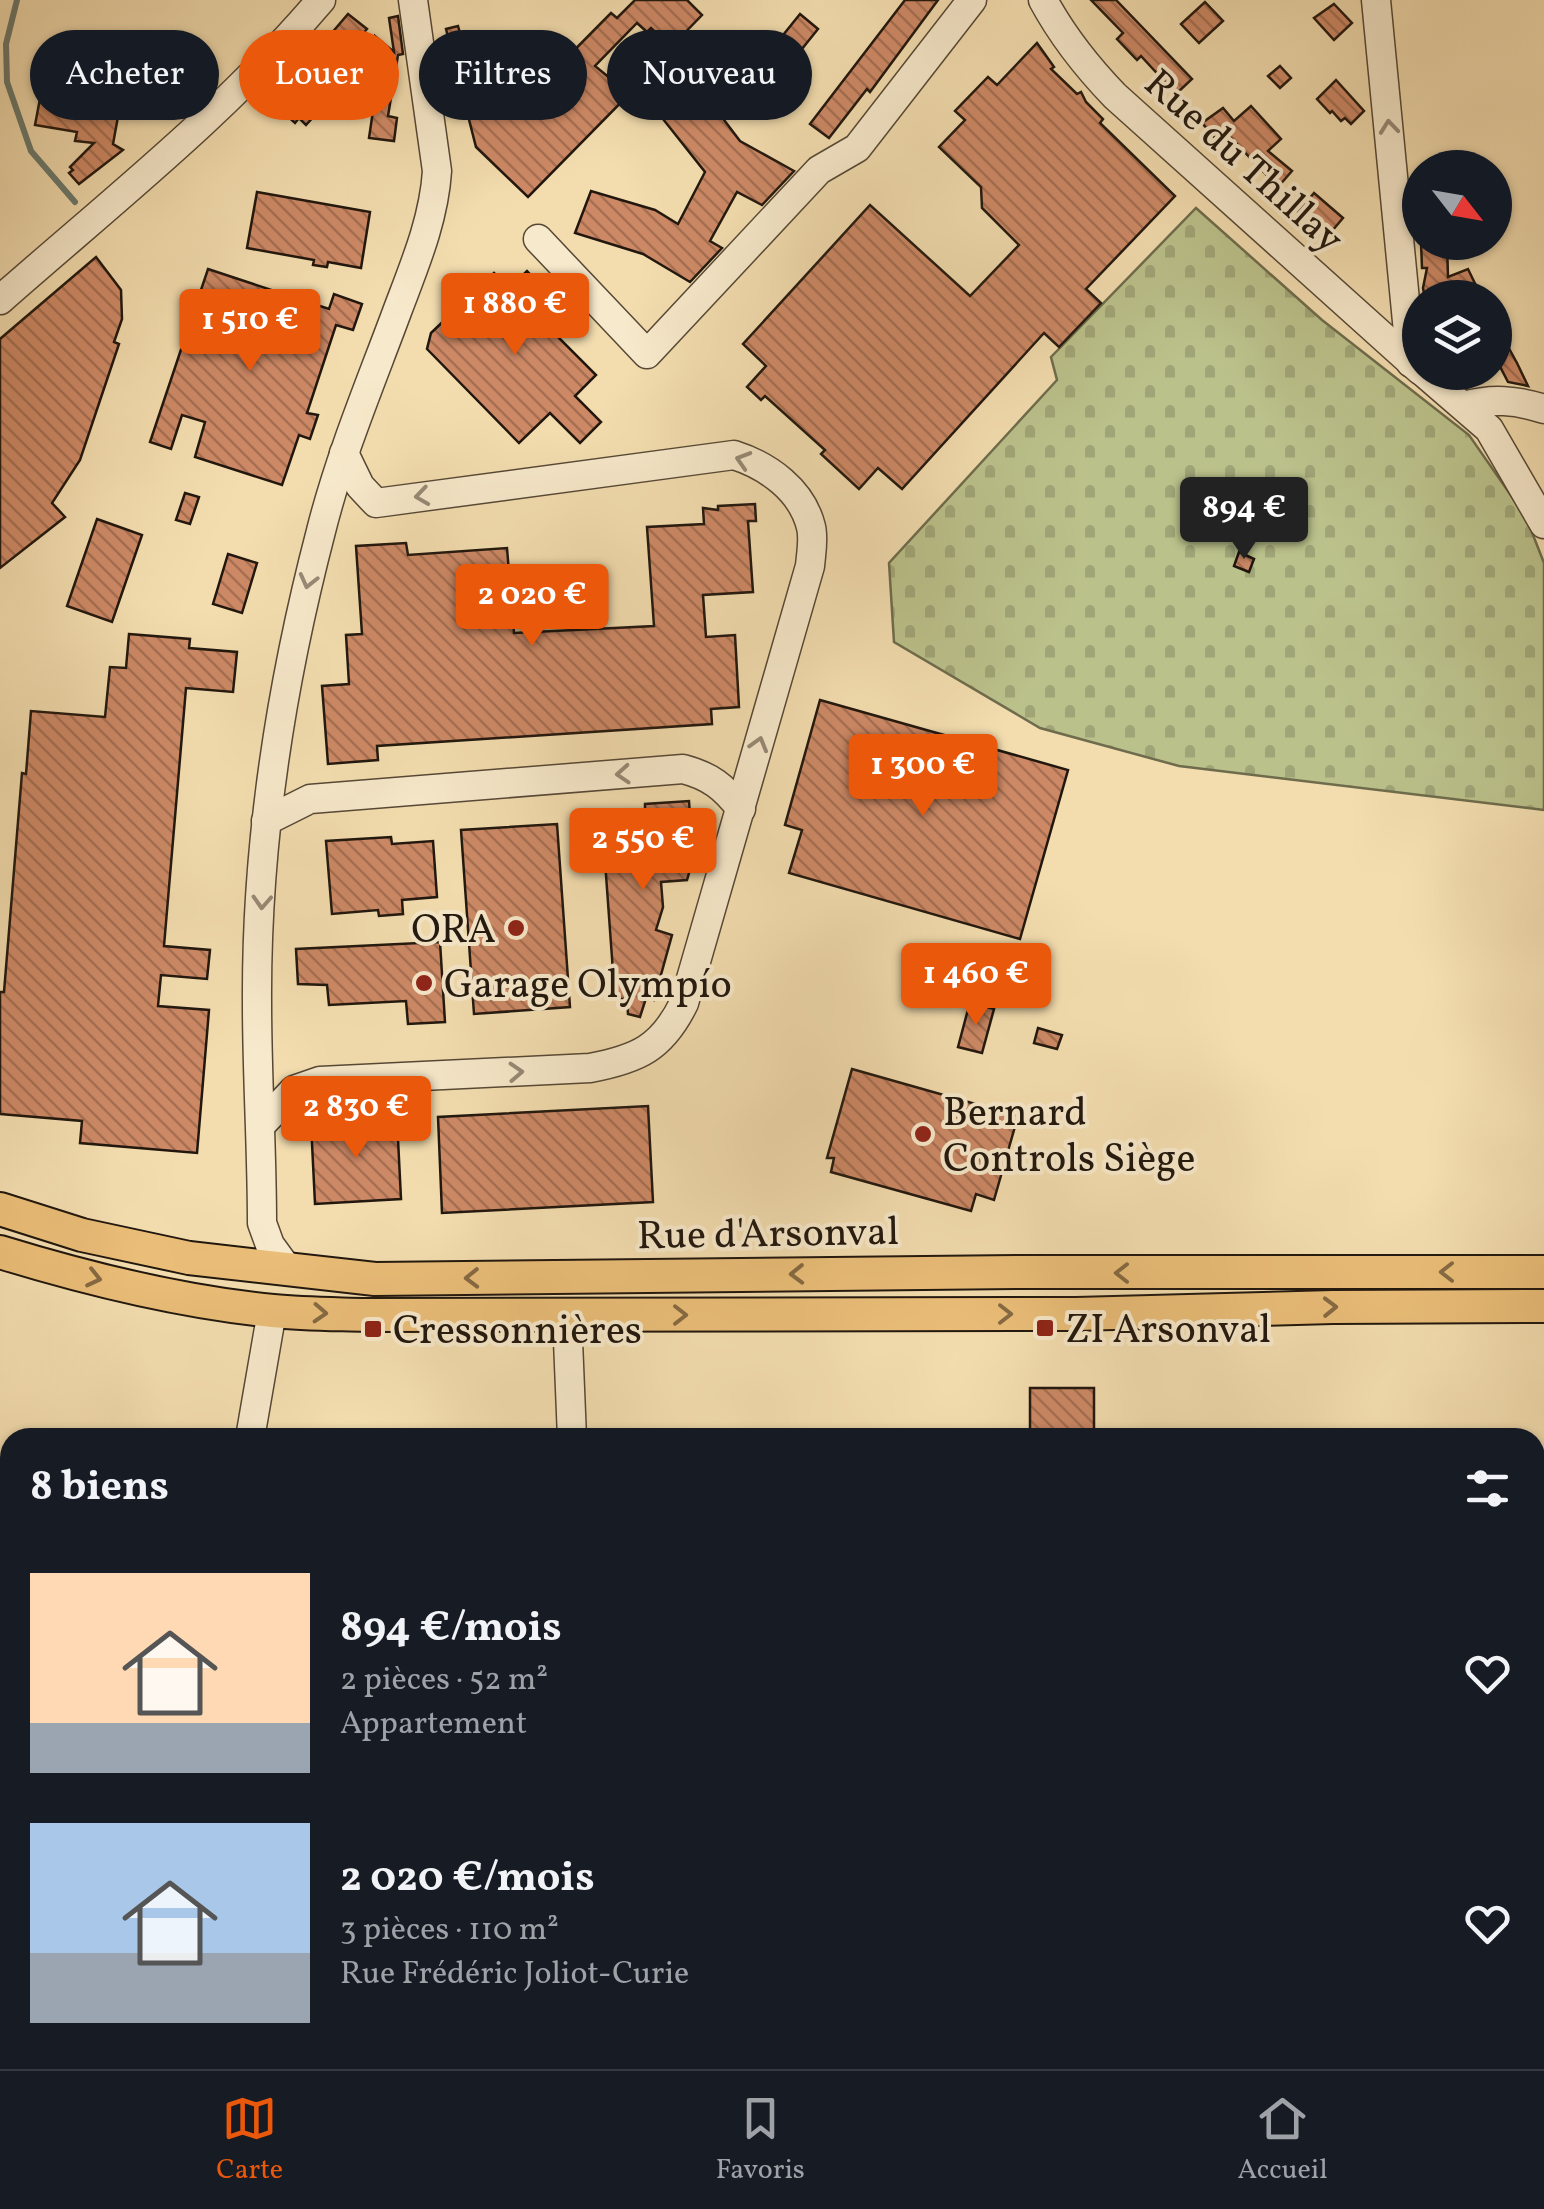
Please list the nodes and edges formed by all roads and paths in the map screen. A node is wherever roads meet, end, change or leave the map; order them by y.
1 (321, 0) edge
2 (413, 0) edge
3 (972, 0) edge
4 (1043, 0) edge
5 (1376, 0) edge
6 (538, 239) dead end
7 (1405, 280) edge
8 (0, 300) edge
9 (1402, 308) edge
10 (1367, 324) junction
11 (1402, 355) edge
12 (1444, 390) edge
13 (1464, 406) junction
14 (1544, 409) edge
15 (344, 453) junction
16 (376, 502) junction
17 (1544, 524) edge
18 (322, 527) junction
19 (740, 809) junction
20 (266, 821) junction
21 (257, 1000) junction
22 (305, 1084) junction
23 (261, 1126) junction
24 (0, 1209) edge
25 (262, 1223) junction
26 (0, 1252) edge
27 (225, 1261) junction
28 (289, 1271) junction
29 (1544, 1272) edge
30 (1544, 1306) edge
31 (272, 1311) junction
32 (567, 1316) junction
33 (252, 1428) edge
34 (572, 1428) edge

1 - 8 street
2 - 15 street
3 - 6 street
4 - 10 street, Rue du Thillay
7 -> 5 street
9 - 10 street
10 - 11 street, Rue du Thillay
12 - 13 street, Rue du Thillay
13 - 14 street
13 - 17 street, Rue du Thillay
15 - 16 street
15 - 18 street
16 - 18 street
19 -> 16 street
18 -> 20 street
19 -> 20 street
22 -> 19 street
20 -> 21 street
21 - 22 street
21 - 23 street
22 - 23 street
23 - 25 street
24 - 27 main road, Rue d'Arsonval
25 - 27 street
25 - 28 street
26 -> 31 main road, Rue d'Arsonval
27 - 28 main road, Rue d'Arsonval
29 -> 28 main road, Rue d'Arsonval
32 -> 30 main road, Rue d'Arsonval
31 -> 32 main road, Rue d'Arsonval
31 - 33 street
32 - 34 street

